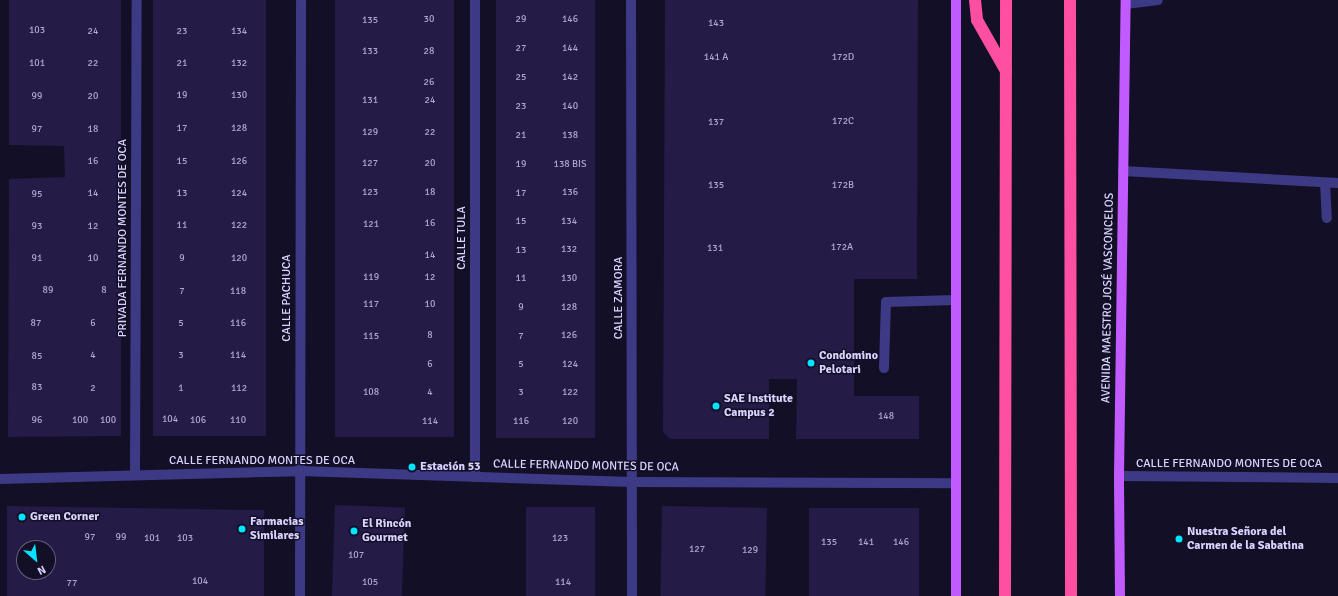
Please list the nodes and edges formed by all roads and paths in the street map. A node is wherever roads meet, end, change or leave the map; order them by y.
1 (137, 0) edge
2 (301, 0) edge
3 (475, 0) edge
4 (631, 0) edge
5 (956, 0) edge
6 (975, 0) edge
7 (1006, 0) edge
8 (1070, 0) edge
9 (1158, 0) edge
10 (1126, 2) edge
11 (1007, 72) junction
12 (1123, 171) junction
13 (1325, 183) junction
14 (1338, 183) edge
15 (1327, 218) dead end
16 (956, 300) junction
17 (884, 368) dead end
18 (300, 472) junction
19 (135, 475) junction
20 (1119, 476) junction
21 (475, 477) junction
22 (1338, 478) edge
23 (0, 479) edge
24 (632, 482) junction
25 (956, 483) junction
26 (300, 596) edge
27 (632, 596) edge
28 (956, 596) edge
29 (1005, 596) edge
30 (1071, 596) edge
31 (1120, 596) edge

1 - 19 street, PRIVADA FERNANDO MONTES DE OCA
2 - 18 street, CALLE PACHUCA
3 - 21 street, CALLE TULA
4 - 24 street, CALLE ZAMORA
5 - 16 main road
6 - 11 highway
7 - 11 highway
8 - 30 highway
9 - 10 street
10 - 12 main road, AVENIDA MAESTRO JOSÉ VASCONCELOS
11 - 29 highway
12 - 13 street
12 - 20 main road, AVENIDA MAESTRO JOSÉ VASCONCELOS
13 - 14 street
13 - 15 street
16 - 17 street
16 - 25 main road
18 - 19 street, CALLE FERNANDO MONTES DE OCA
18 - 21 street, CALLE FERNANDO MONTES DE OCA
18 - 26 street, CALLE PACHUCA
19 - 23 street, CALLE FERNANDO MONTES DE OCA
20 - 22 street, CALLE FERNANDO MONTES DE OCA
20 - 31 main road, AVENIDA MAESTRO JOSÉ VASCONCELOS
21 - 24 street, CALLE FERNANDO MONTES DE OCA
24 - 25 street, CALLE FERNANDO MONTES DE OCA
24 - 27 street, CALLE ZAMORA
25 - 28 main road

